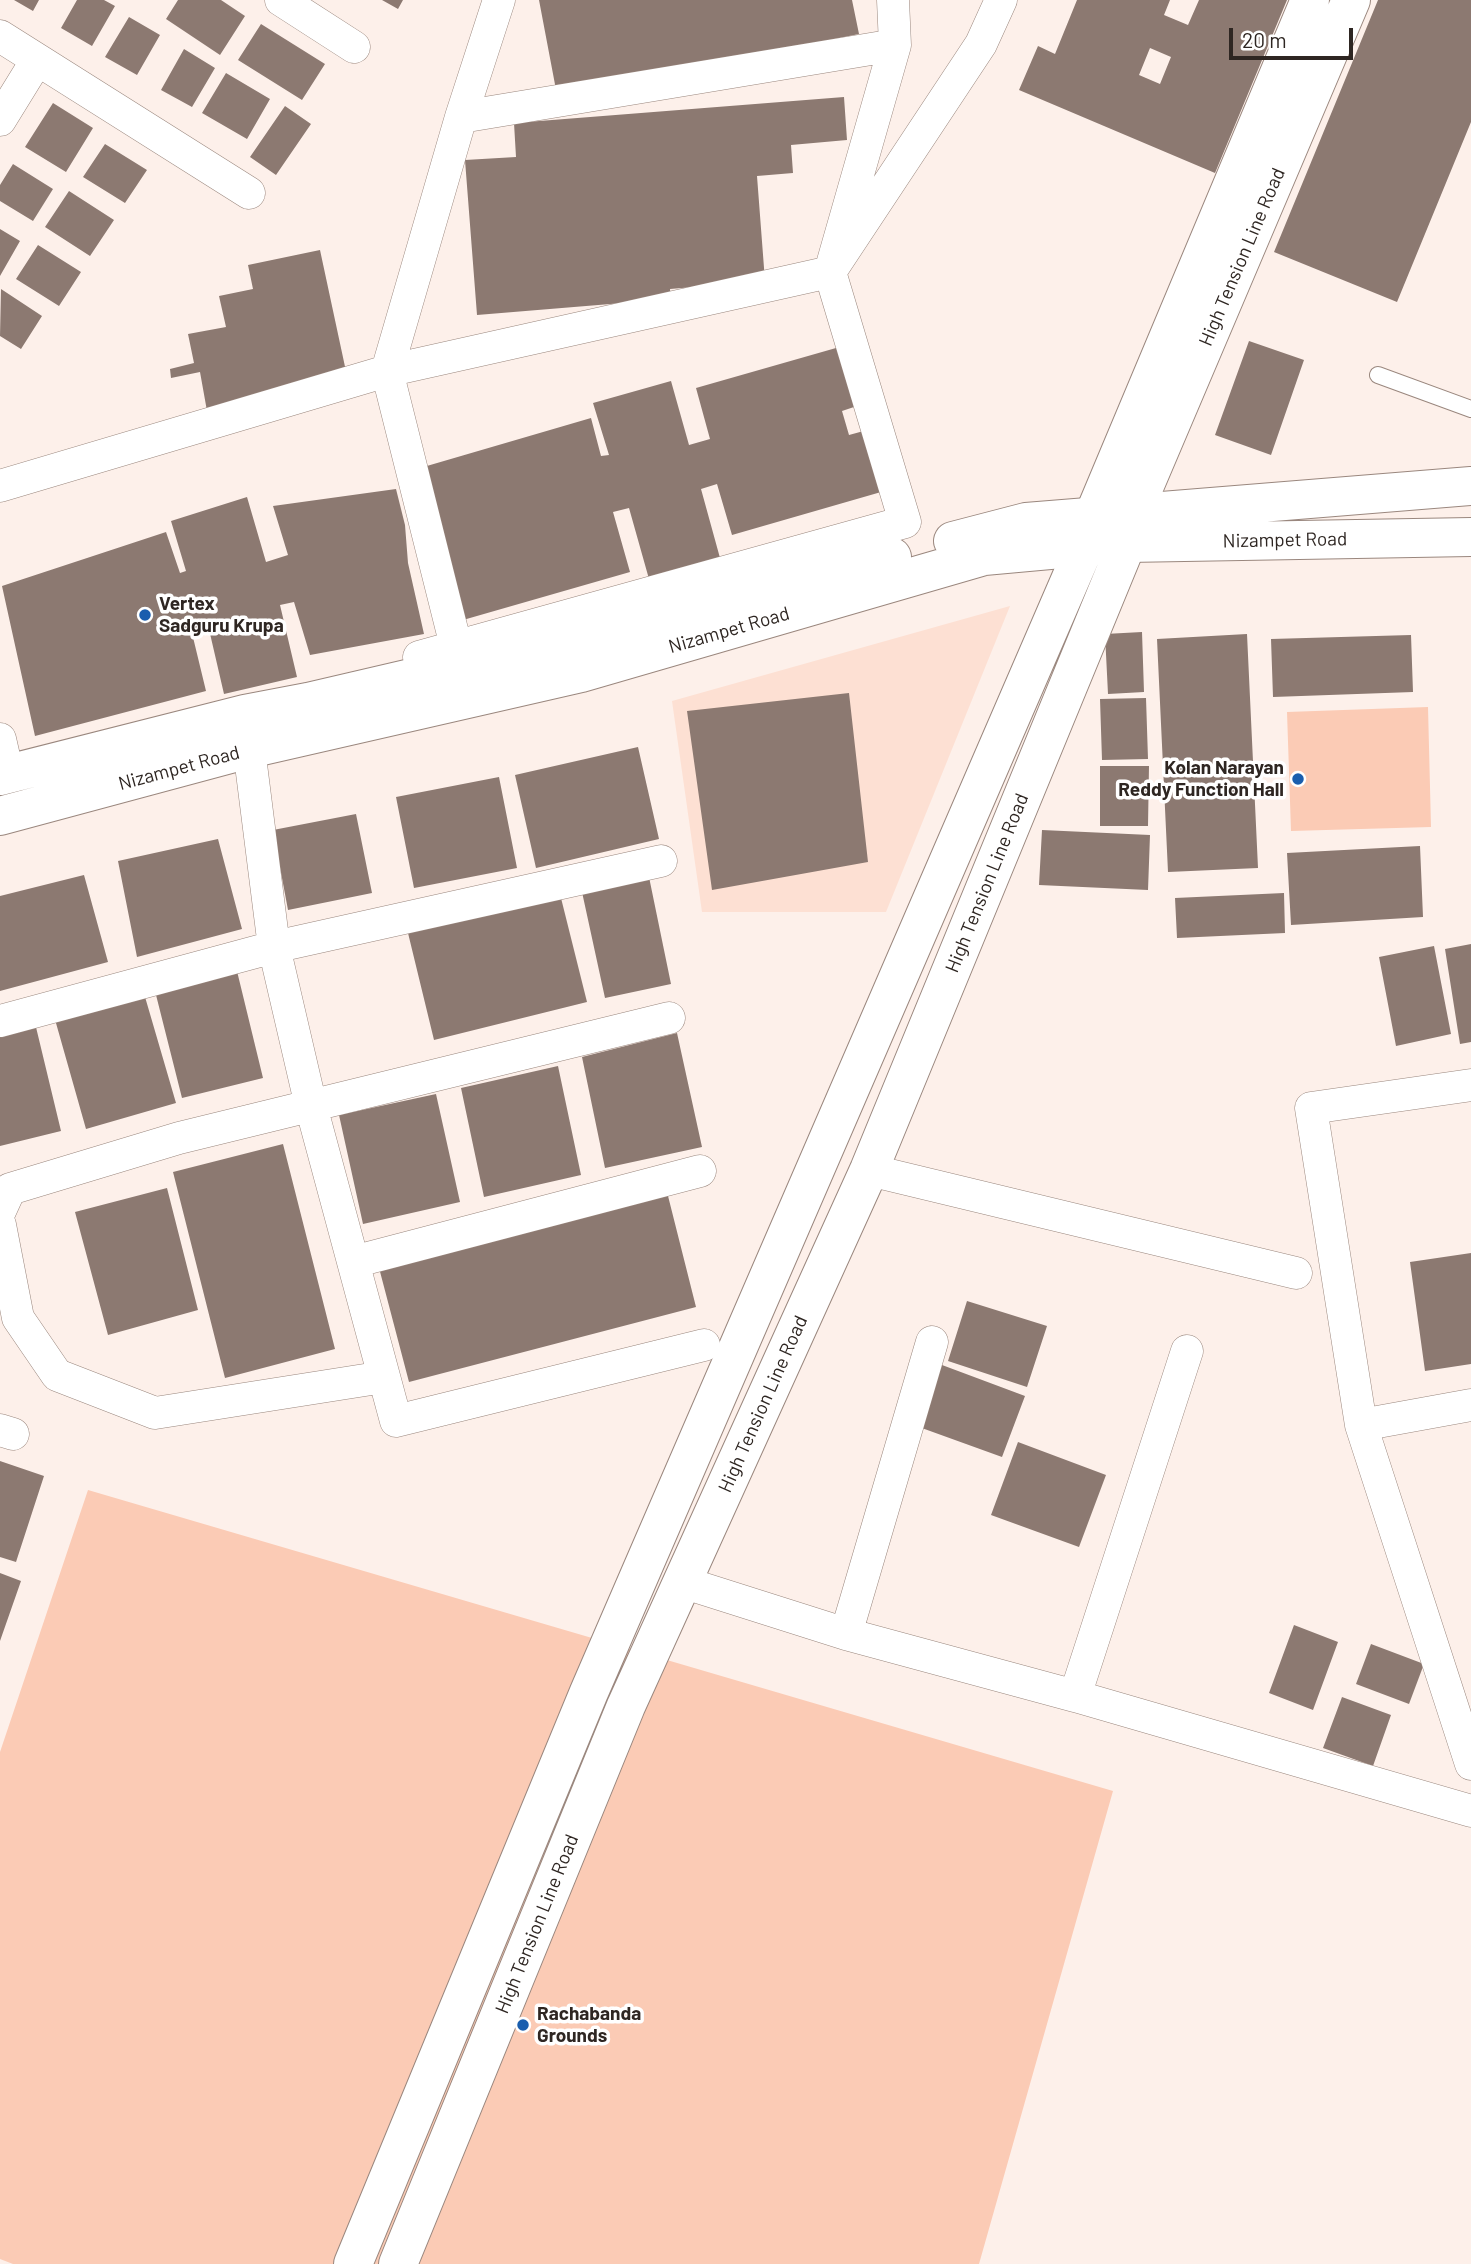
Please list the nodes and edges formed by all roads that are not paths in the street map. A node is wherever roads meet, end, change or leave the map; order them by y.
1 (281, 0) edge
2 (499, 0) edge
3 (893, 0) edge
4 (1001, 0) edge
5 (1310, 0) edge
6 (1351, 0) edge
7 (0, 36) edge
8 (895, 45) junction
9 (354, 47) dead end
10 (37, 60) junction
11 (461, 117) junction
12 (0, 120) edge
13 (248, 193) dead end
14 (830, 272) junction
15 (387, 371) junction
16 (1378, 375) dead end
17 (1471, 409) edge
18 (1135, 463) junction
19 (0, 486) edge
20 (1471, 486) edge
21 (1130, 528) junction
22 (1089, 532) junction
23 (1471, 537) edge
24 (458, 657) junction
25 (247, 731) junction
26 (2, 761) edge
27 (0, 816) edge
28 (661, 861) dead end
29 (274, 947) junction
30 (899, 974) junction
31 (942, 993) junction
32 (669, 1018) dead end
33 (0, 1021) edge
34 (1471, 1085) edge
35 (311, 1105) junction
36 (869, 1170) junction
37 (700, 1171) dead end
38 (0, 1210) edge
39 (0, 1225) edge
40 (353, 1262) junction
41 (1296, 1273) dead end
42 (932, 1342) dead end
43 (704, 1345) dead end
44 (1187, 1351) dead end
45 (384, 1377) junction
46 (1471, 1405) edge
47 (1362, 1425) junction
48 (682, 1583) junction
49 (846, 1634) junction
50 (1075, 1696) junction
51 (1471, 1764) edge
52 (1471, 1811) edge
53 (353, 2264) edge
54 (398, 2264) edge

1 - 9 street
2 - 11 street
3 - 8 street
4 - 14 street
5 - 18 main road
6 - 18 main road, High Tension Line Road
7 - 10 street
8 - 11 street
8 - 14 street
10 - 12 street
10 - 13 street
11 - 15 street
14 - 15 street
14 - 24 street
15 - 19 street
15 - 24 street
16 - 17 lane
18 - 21 main road, High Tension Line Road
18 - 22 main road, High Tension Line Road
20 - 21 main road, Nizampet Road
21 - 22 main road, Nizampet Road
21 - 23 main road, Nizampet Road
21 - 31 main road, High Tension Line Road
22 - 24 main road, Nizampet Road
22 - 25 main road, Nizampet Road
22 - 30 main road, High Tension Line Road
24 - 25 main road, Nizampet Road
24 - 26 street
25 - 26 main road, Nizampet Road
25 - 27 main road, Nizampet Road
25 - 29 street
28 - 29 street
29 - 33 street
29 - 35 street
30 - 31 main road
30 - 53 main road, High Tension Line Road
31 - 36 main road, High Tension Line Road
32 - 35 street
34 - 47 street
35 - 38 street
35 - 40 street
36 - 41 street
36 - 48 main road, High Tension Line Road
37 - 40 street
39 - 45 street
40 - 45 street
42 - 49 street
43 - 45 street
44 - 50 street
46 - 47 street
47 - 51 street
48 - 49 street
48 - 54 main road, High Tension Line Road
49 - 50 street
50 - 52 street

